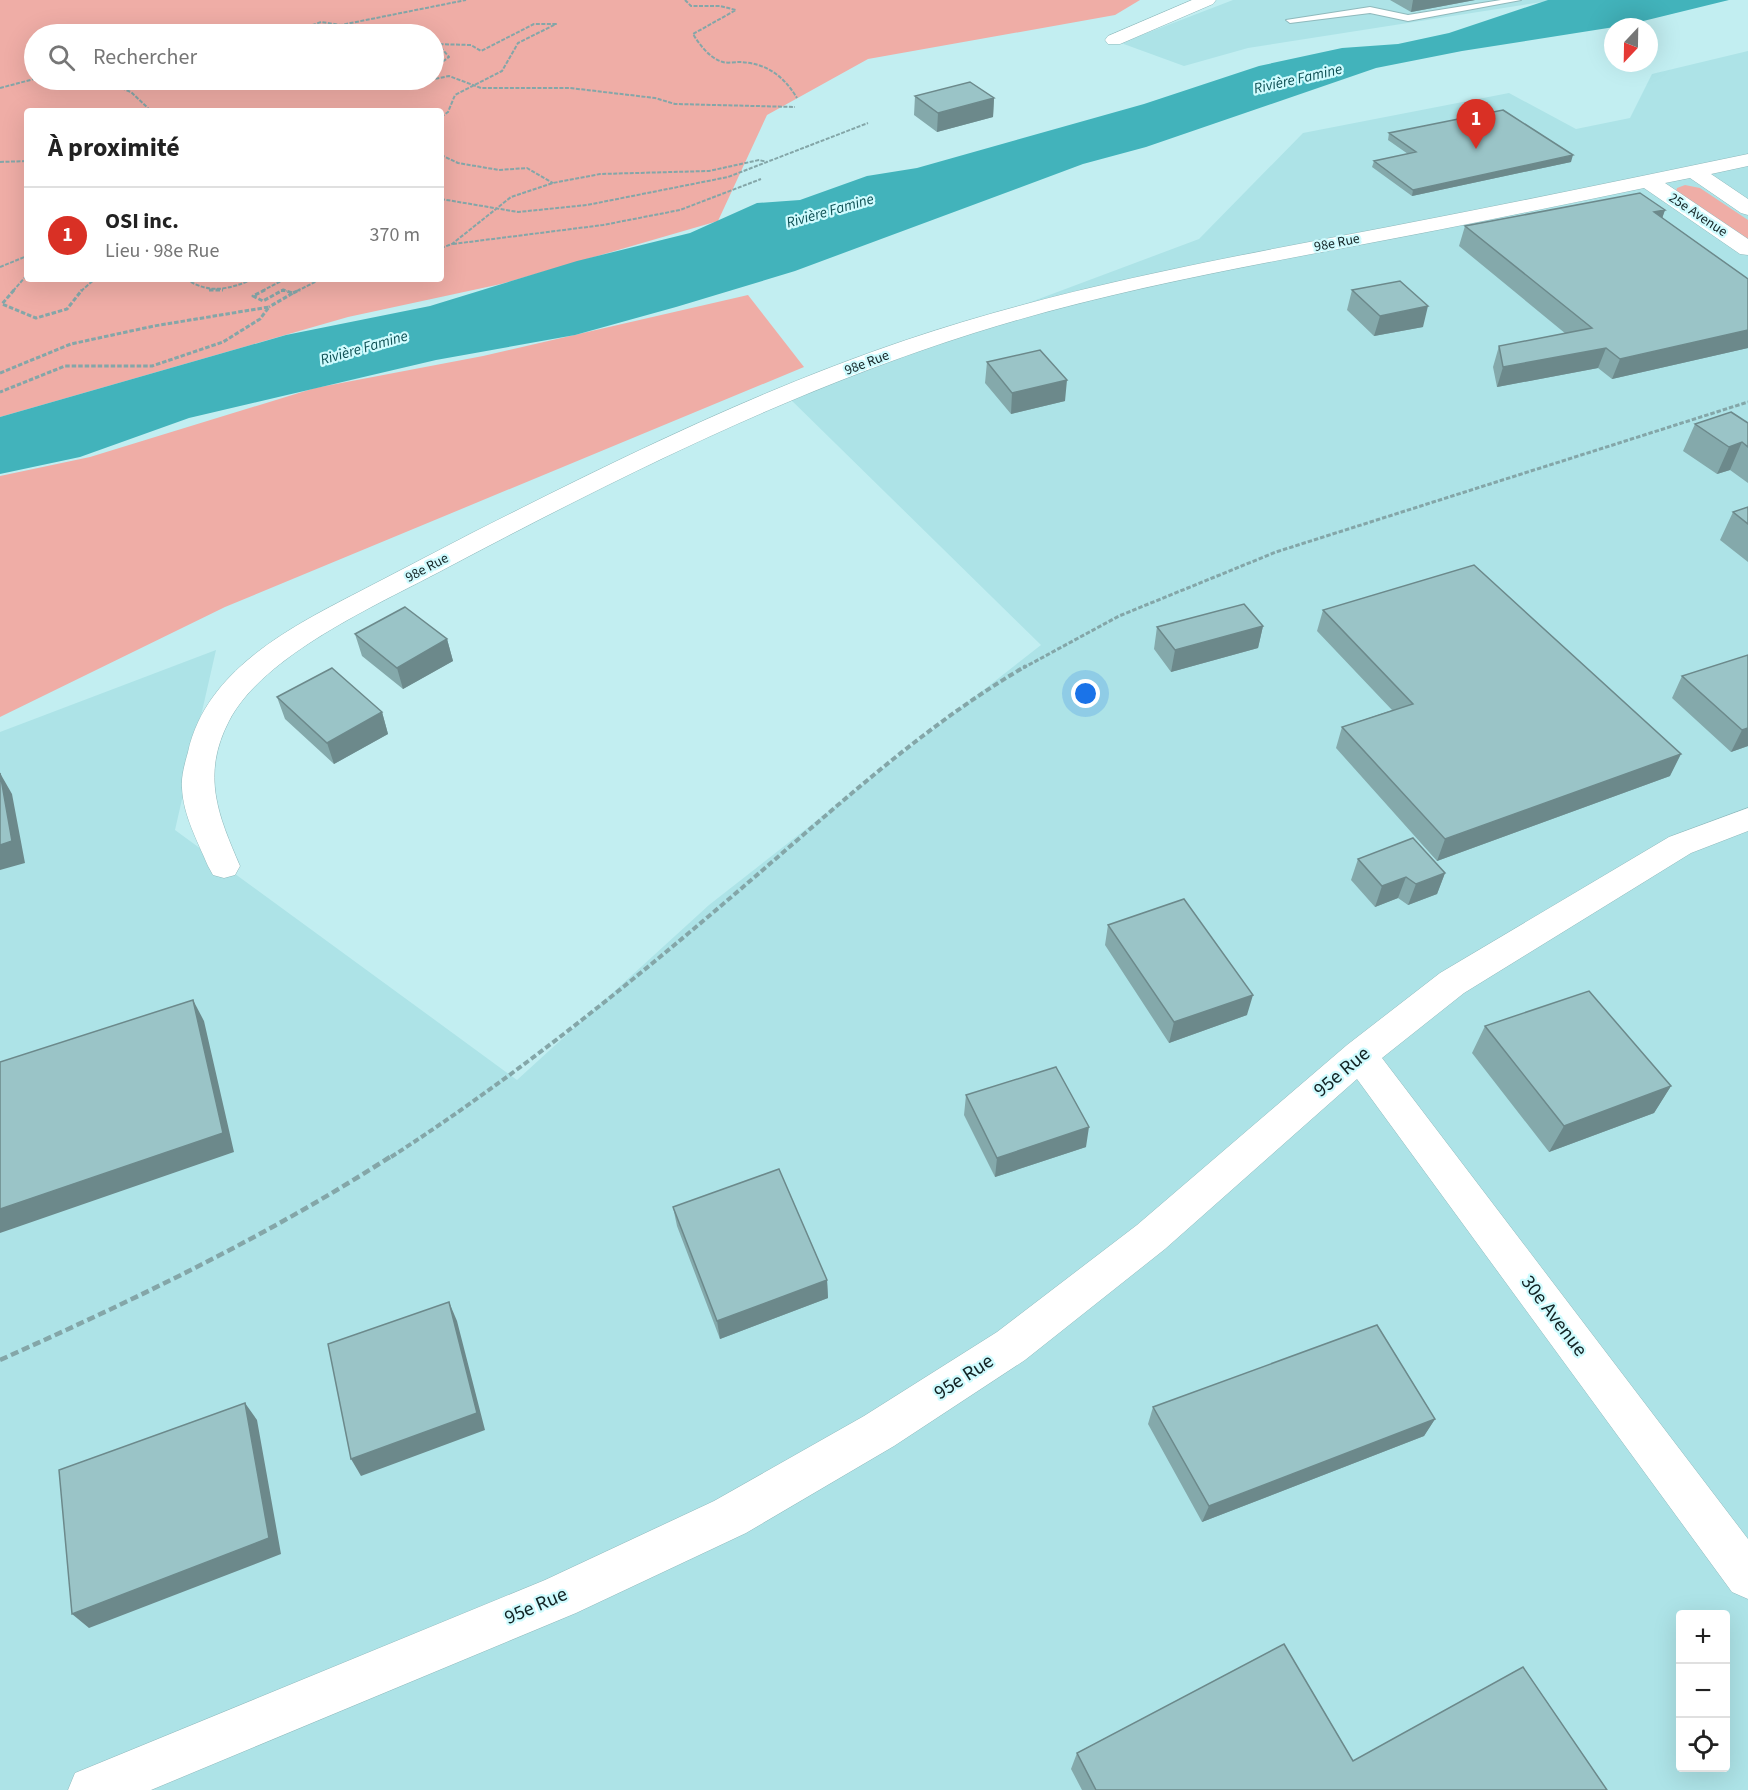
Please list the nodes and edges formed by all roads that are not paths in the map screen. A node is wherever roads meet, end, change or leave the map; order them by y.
1 (1207, 0) edge
2 (1517, 0) edge
3 (1290, 20) dead end
4 (1114, 40) dead end
5 (1748, 160) edge
6 (1693, 171) junction
7 (1648, 181) junction
8 (1748, 209) edge
9 (1748, 249) edge
10 (1748, 819) edge
11 (224, 866) dead end
12 (1360, 1055) junction
13 (1748, 1576) edge
14 (92, 1790) edge

1 - 4 street
2 - 3 lane
5 - 6 street, 98e Rue
6 - 7 street, 98e Rue
6 - 8 street, 25e Avenue
7 - 9 street, 25e Avenue
7 - 11 street, 98e Rue
10 - 12 street, 95e Rue
12 - 13 street, 30e Avenue
12 - 14 street, 95e Rue

